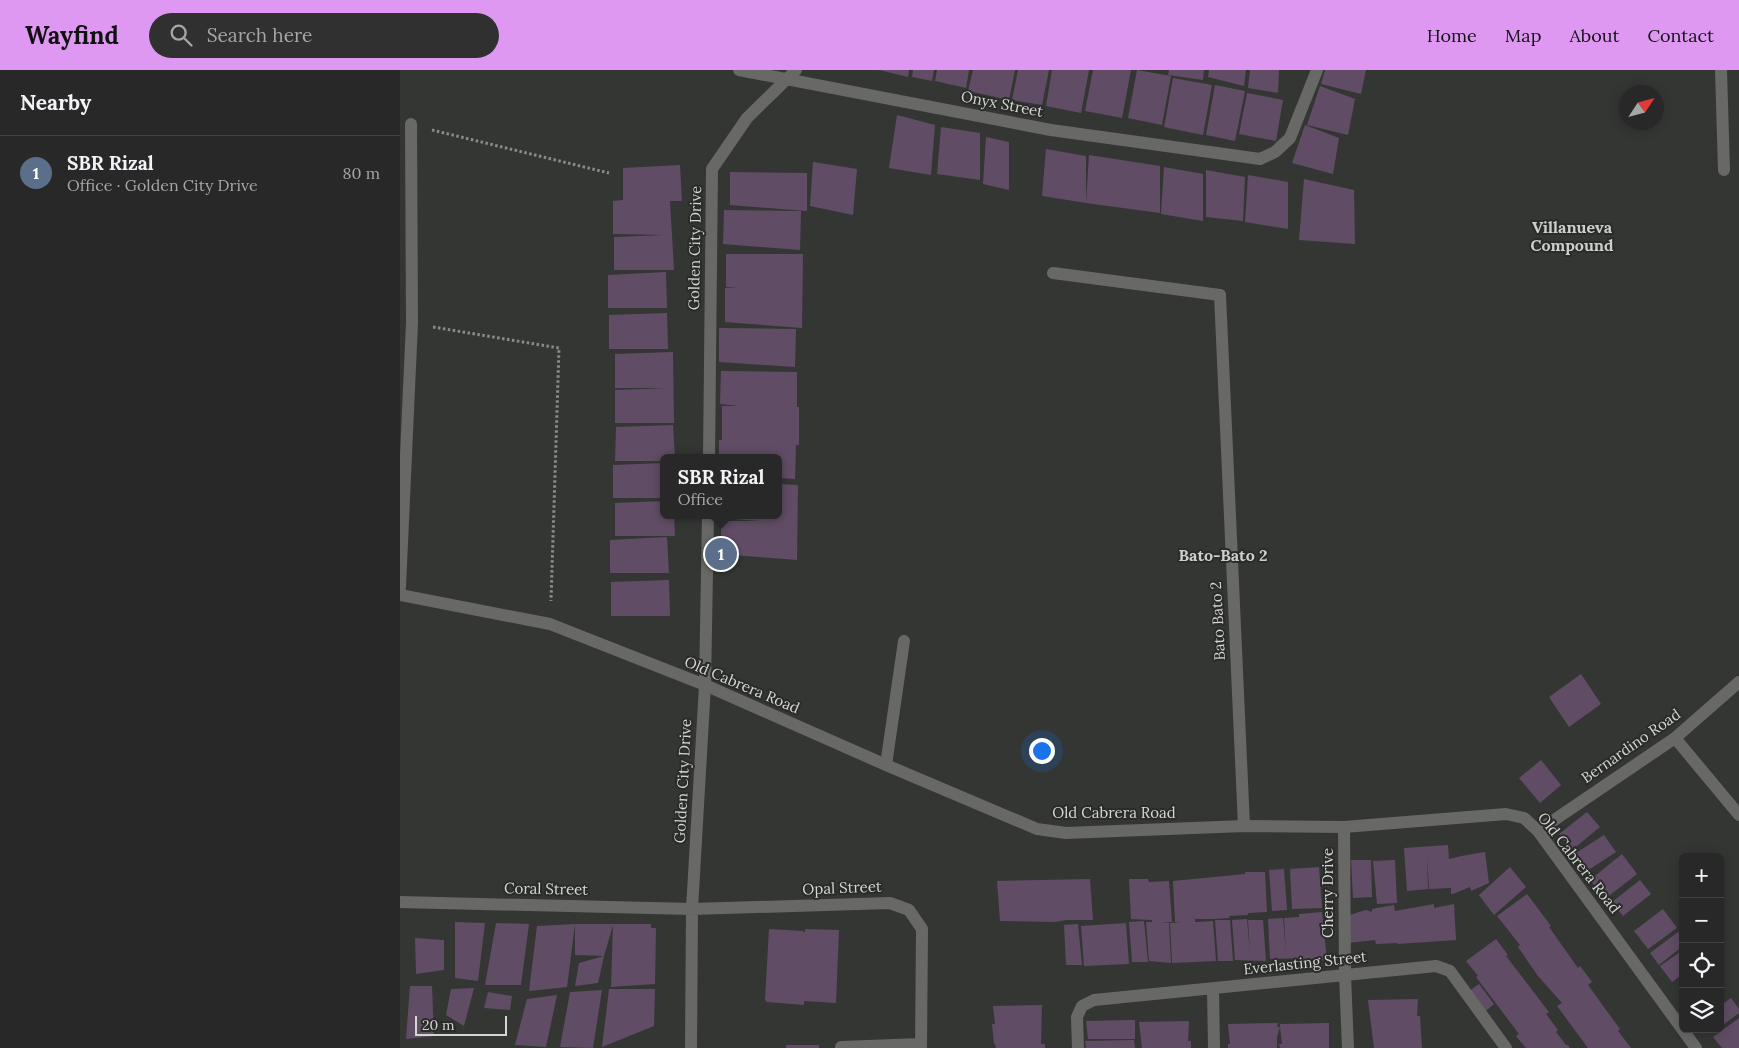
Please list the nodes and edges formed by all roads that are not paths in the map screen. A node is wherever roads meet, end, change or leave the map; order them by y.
1 (739, 70) edge
2 (796, 70) edge
3 (1317, 70) edge
4 (1721, 70) edge
5 (786, 79) junction
6 (411, 124) road end
7 (1724, 170) dead end
8 (1053, 273) dead end
9 (709, 454) edge
10 (708, 519) edge
11 (400, 587) edge
12 (400, 595) edge
13 (904, 641) dead end
14 (1739, 682) edge
15 (705, 685) junction
16 (1676, 738) junction
17 (886, 765) junction
18 (1739, 814) edge
19 (1244, 826) junction
20 (1344, 827) junction
21 (1538, 831) junction
22 (400, 902) edge
23 (692, 909) junction
24 (1345, 975) junction
25 (1213, 989) junction
26 (921, 1046) edge
27 (842, 1047) edge
28 (691, 1048) edge
29 (1078, 1048) edge
30 (1214, 1048) edge
31 (1348, 1048) edge
32 (1506, 1048) edge
33 (1696, 1048) edge

1 - 5 street, Onyx Street
2 - 5 street, Golden City Drive
3 - 5 street, Onyx Street
4 - 7 street
5 - 9 street, Golden City Drive
6 - 11 street
8 - 19 street, Bato Bato 2
10 - 15 street, Golden City Drive
12 - 15 street, Old Cabrera Road
13 - 17 street
14 - 16 street, Bernardino Road
15 - 17 street, Old Cabrera Road
15 - 23 street, Golden City Drive
16 - 18 street
16 - 21 street, Bernardino Road
17 - 19 street, Old Cabrera Road
19 - 20 street, Old Cabrera Road
20 - 21 street, Old Cabrera Road
20 - 24 street, Cherry Drive
21 - 33 street, Old Cabrera Road
22 - 23 street, Coral Street
23 - 26 street, Opal Street
23 - 28 street, Golden City Drive
24 - 25 street, Everlasting Street
24 - 31 street, Cherry Drive
24 - 32 street, Everlasting Street
25 - 29 street, Everlasting Street
25 - 30 street
26 - 27 street

